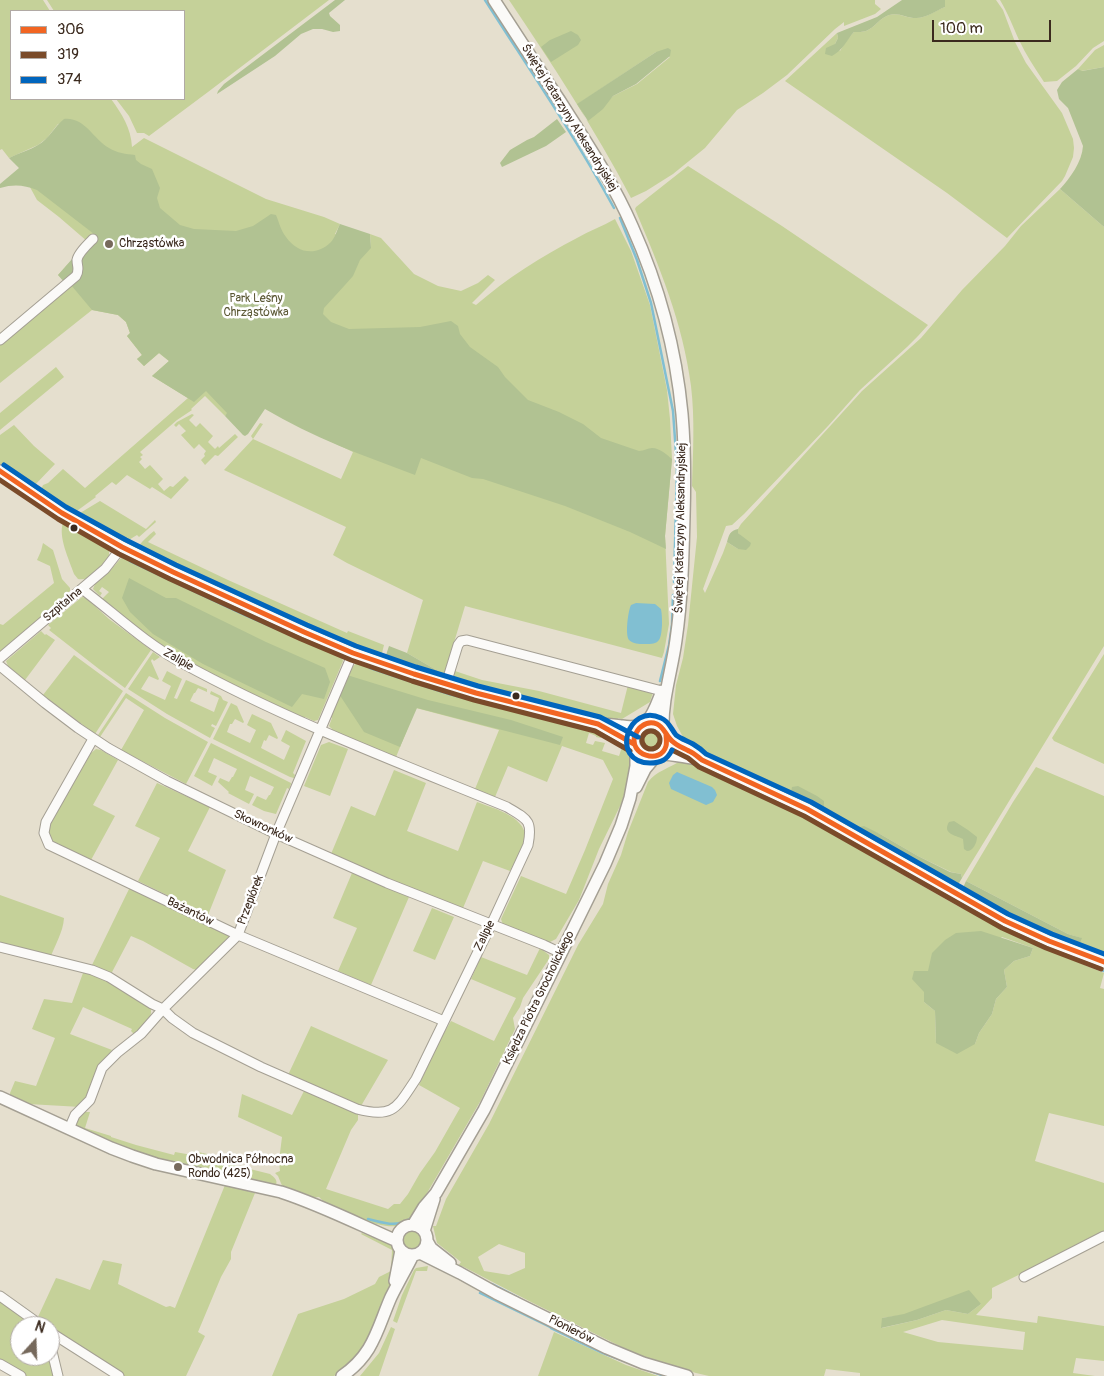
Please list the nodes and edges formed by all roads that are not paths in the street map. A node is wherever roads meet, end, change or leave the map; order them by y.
1 (494, 0) edge
2 (93, 239) dead end
3 (0, 340) edge
4 (0, 471) edge
5 (122, 547) junction
6 (82, 589) junction
7 (352, 653) junction
8 (0, 658) edge
9 (0, 666) edge
10 (446, 684) junction
11 (665, 686) junction
12 (598, 724) junction
13 (643, 725) junction
14 (321, 731) junction
15 (665, 731) junction
16 (93, 739) junction
17 (635, 747) junction
18 (658, 755) junction
19 (702, 760) junction
20 (630, 798) junction
21 (276, 834) junction
22 (491, 924) junction
23 (238, 935) junction
24 (0, 947) edge
25 (561, 953) junction
26 (1104, 962) edge
27 (163, 1009) junction
28 (444, 1021) junction
29 (0, 1097) edge
30 (69, 1129) junction
31 (436, 1193) junction
32 (413, 1225) junction
33 (425, 1236) junction
34 (1104, 1236) edge
35 (399, 1241) junction
36 (416, 1254) junction
37 (460, 1273) junction
38 (1024, 1277) dead end
39 (0, 1296) edge
40 (391, 1298) junction
41 (28, 1316) edge
42 (60, 1338) edge
43 (0, 1364) edge
44 (21, 1376) edge
45 (119, 1376) edge
46 (342, 1376) edge
47 (687, 1376) edge

1 - 11 street, Świętej Katarzyny Aleksandryjskiej
2 - 3 street
4 - 5 street
5 - 6 street, Szpitalna
5 - 7 street
6 - 8 street, Szpitalna
6 - 14 street, Zalipie
7 - 10 street
7 - 14 street, Przepiórek
9 - 16 street, Skowronków
10 - 11 street
10 - 12 street
11 - 13 street, Świętej Katarzyny Aleksandryjskiej
11 - 15 street, Świętej Katarzyny Aleksandryjskiej
12 - 13 street
12 - 17 street
13 - 15 street
13 - 17 street
14 - 21 street, Przepiórek
14 - 22 street, Zalipie
15 - 18 street
15 - 19 street
16 - 21 street, Skowronków
16 - 23 street, Bażantów
17 - 18 street
17 - 20 street, Księdza Piotra Grocholickiego
18 - 19 street
18 - 20 street, Księdza Piotra Grocholickiego
19 - 26 street
20 - 25 street, Księdza Piotra Grocholickiego
21 - 22 street, Skowronków
21 - 23 street, Przepiórek
22 - 25 street, Skowronków
22 - 28 street, Zalipie
23 - 27 street, Przepiórek
23 - 28 street, Bażantów
24 - 27 street, Zalipie
25 - 31 street, Księdza Piotra Grocholickiego
27 - 28 street, Zalipie
27 - 30 street, Przepiórek
29 - 30 street
30 - 35 street
31 - 32 street, Księdza Piotra Grocholickiego
31 - 33 street, Księdza Piotra Grocholickiego
32 - 33 street
32 - 35 street
33 - 36 street
33 - 37 street
34 - 38 street
35 - 36 street
35 - 40 street
36 - 37 street
36 - 40 street
37 - 47 street, Pionierów
39 - 41 street
40 - 46 street
42 - 45 street
43 - 44 street

